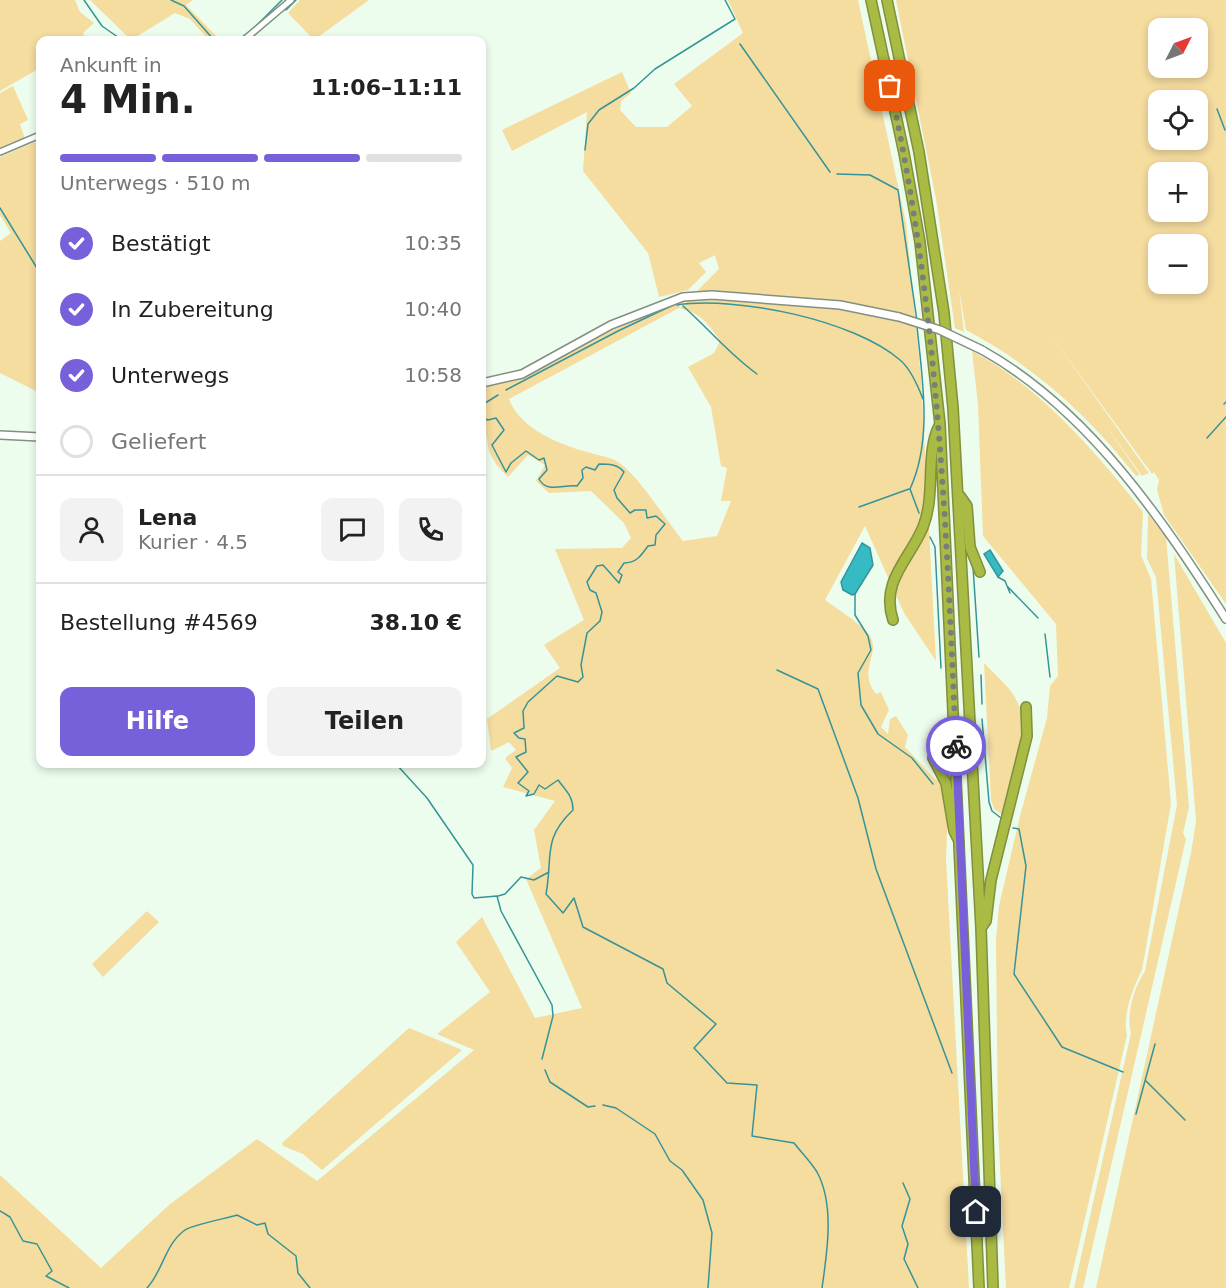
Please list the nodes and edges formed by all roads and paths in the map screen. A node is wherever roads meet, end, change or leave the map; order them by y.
1 (291, 0) edge
2 (871, 0) edge
3 (887, 0) edge
4 (249, 36) edge
5 (36, 137) edge
6 (0, 152) edge
7 (486, 382) edge
8 (940, 424) junction
9 (0, 435) edge
10 (36, 437) edge
11 (960, 496) junction
12 (980, 572) dead end
13 (1226, 619) edge
14 (893, 620) dead end
15 (1026, 707) dead end
16 (933, 758) dead end
17 (961, 843) junction
18 (981, 928) junction
19 (979, 1288) edge
20 (993, 1288) edge

1 - 4 street
2 - 8 highway
3 - 11 highway
5 - 6 street
7 - 13 street, bridge
8 - 14 highway
8 - 17 highway
9 - 10 street
11 - 12 highway
11 - 18 highway
15 - 18 highway
16 - 17 highway
17 - 19 highway
18 - 20 highway

